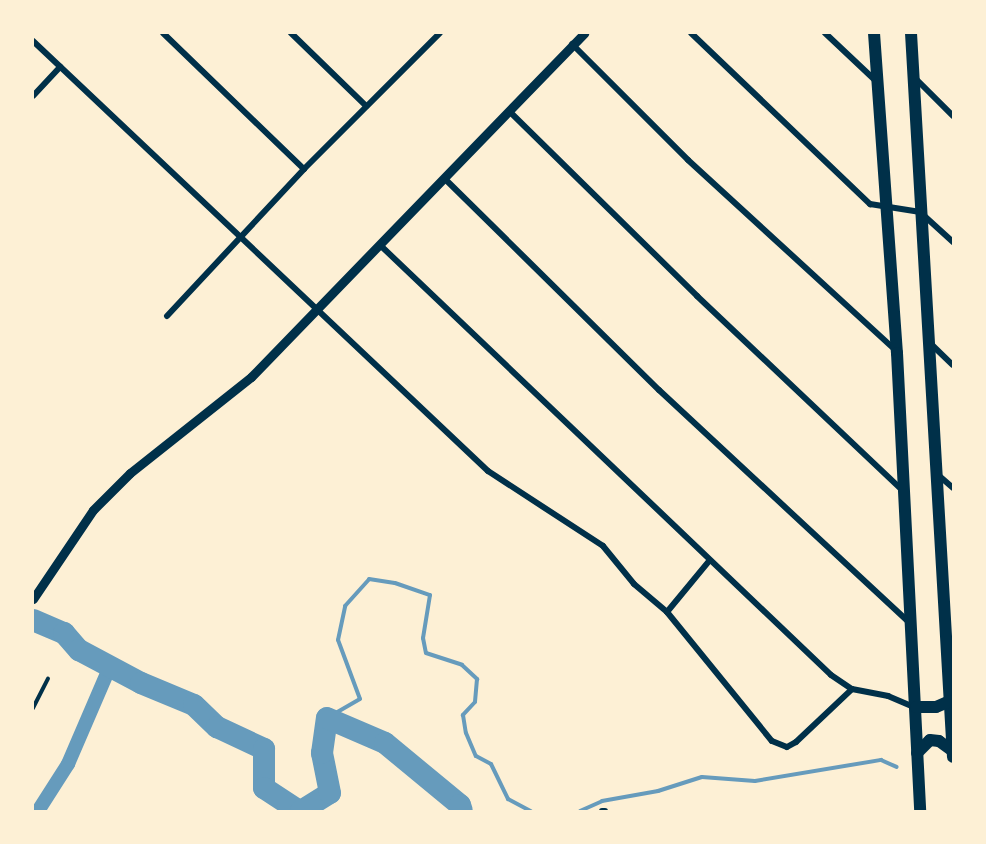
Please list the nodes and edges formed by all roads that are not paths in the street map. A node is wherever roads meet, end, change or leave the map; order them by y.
1 (163, 33) edge
2 (291, 33) edge
3 (426, 33) edge
4 (440, 33) edge
5 (584, 33) edge
6 (691, 33) edge
7 (825, 33) edge
8 (874, 33) edge
9 (911, 33) edge
10 (433, 40) junction
11 (33, 41) edge
12 (572, 45) junction
13 (60, 67) junction
14 (913, 77) junction
15 (878, 84) junction
16 (33, 96) edge
17 (366, 106) junction
18 (509, 111) junction
19 (953, 116) edge
20 (304, 169) junction
21 (444, 178) junction
22 (886, 209) junction
23 (920, 212) junction
24 (241, 241) junction
25 (953, 242) edge
26 (380, 245) junction
27 (316, 312) junction
28 (168, 316) dead end
29 (930, 344) junction
30 (897, 352) junction
31 (953, 364) edge
32 (937, 473) junction
33 (953, 488) edge
34 (904, 492) junction
35 (709, 561) junction
36 (33, 599) edge
37 (949, 606) edge
38 (667, 612) junction
39 (911, 624) junction
40 (48, 679) dead end
41 (852, 689) junction
42 (950, 701) junction
43 (915, 707) junction
44 (33, 708) edge
45 (953, 751) edge
46 (917, 753) junction
47 (953, 757) edge
48 (920, 811) edge

1 - 20 street
2 - 17 street
3 - 10 street
4 - 10 street
5 - 12 street
6 - 22 street
7 - 15 street
8 - 15 main road
9 - 14 main road
10 - 17 street
11 - 13 street
12 - 18 street
12 - 30 street
13 - 16 street
13 - 24 street
14 - 19 street
14 - 23 main road
15 - 22 main road
17 - 20 street
18 - 21 street
18 - 34 street
20 - 24 street
21 - 26 street
21 - 39 street
22 - 23 street
22 - 30 main road
23 - 25 street
23 - 29 main road
24 - 27 street
24 - 28 street
26 - 27 street
26 - 35 street
27 - 36 street
27 - 38 street
29 - 31 street
29 - 32 main road
30 - 34 main road
32 - 33 street
32 - 37 main road
34 - 39 main road
35 - 38 street
35 - 41 street
37 - 42 main road
38 - 41 street
39 - 43 main road
40 - 44 lane
41 - 43 street
42 - 43 main road
42 - 45 main road
43 - 46 main road
45 - 46 main road
45 - 47 main road
46 - 48 main road

